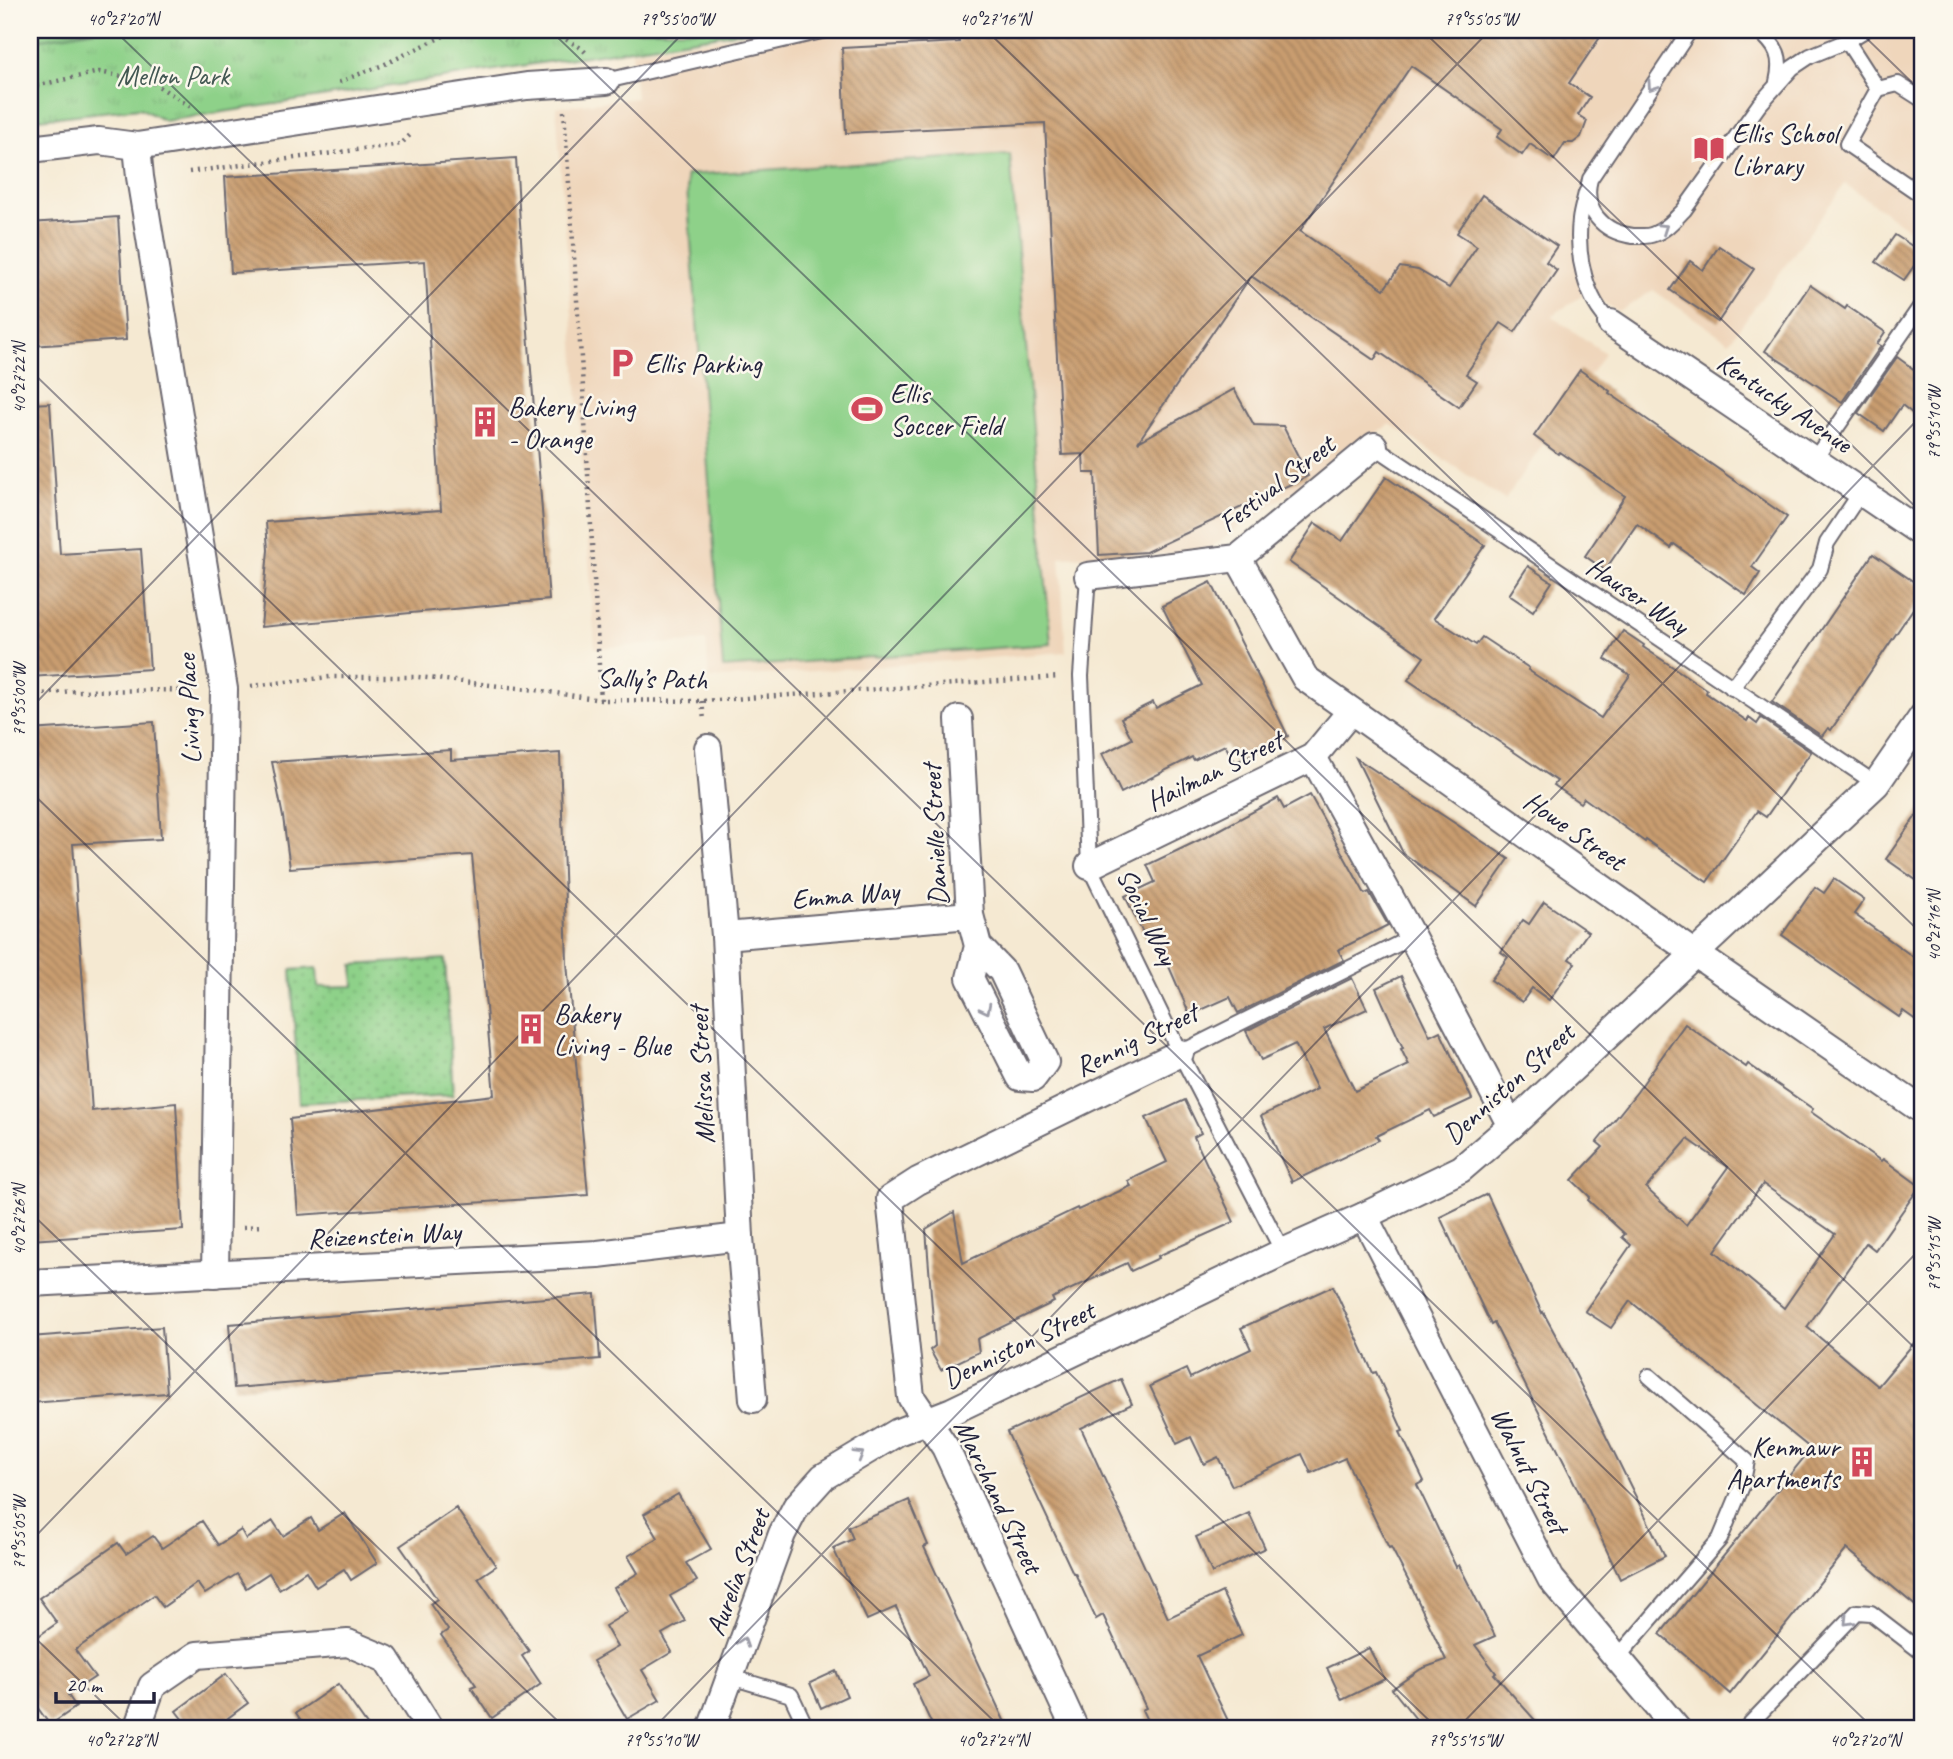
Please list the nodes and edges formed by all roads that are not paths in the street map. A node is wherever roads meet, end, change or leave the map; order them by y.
1 (826, 30) edge
2 (1690, 30) edge
3 (1758, 30) edge
4 (1863, 31) edge
5 (1847, 41) junction
6 (607, 81) joint
7 (1777, 83) junction
8 (1878, 89) junction
9 (1923, 100) edge
10 (137, 146) junction
11 (30, 149) edge
12 (1587, 192) junction
13 (1923, 196) edge
14 (1923, 303) edge
15 (1611, 323) joint
16 (1374, 446) joint
17 (1814, 460) junction
18 (1861, 492) junction
19 (1923, 534) edge
20 (1238, 558) junction
21 (1088, 576) joint
22 (1732, 688) junction
23 (1351, 711) junction
24 (1923, 716) edge
25 (958, 719) dead end
26 (708, 748) dead end
27 (1313, 757) junction
28 (1876, 784) junction
29 (1089, 866) junction
30 (970, 915) junction
31 (726, 936) junction
32 (1412, 937) junction
33 (978, 946) dead end
34 (1695, 953) junction
35 (1180, 1054) junction
36 (1923, 1111) edge
37 (1511, 1126) junction
38 (890, 1199) joint
39 (1364, 1216) junction
40 (740, 1237) junction
41 (1283, 1252) junction
42 (215, 1274) junction
43 (30, 1283) edge
44 (1649, 1376) dead end
45 (753, 1399) dead end
46 (926, 1420) junction
47 (1923, 1653) edge
48 (1618, 1657) junction
49 (731, 1677) junction
50 (137, 1729) edge
51 (430, 1729) edge
52 (711, 1729) edge
53 (807, 1729) edge
54 (1075, 1729) edge
55 (1677, 1729) edge
56 (1745, 1729) edge

1 - 6 lane
2 -> 12 lane
3 - 7 lane
4 - 5 lane
5 - 7 lane
5 - 8 lane
6 - 10 street
12 -> 7 lane
8 - 9 lane
8 - 13 lane
10 - 11 street
10 - 42 street, Living Place
12 - 15 lane
14 - 17 lane
15 - 17 street, Kentucky Avenue
16 - 20 street, Festival Street
16 - 22 lane, Hauser Way
17 - 18 street, Kentucky Avenue
18 - 19 street, Kentucky Avenue
18 - 22 lane
20 - 21 street, Festival Street
20 - 23 street, Howe Street
21 - 29 lane, Social Way
22 - 28 lane, Hauser Way
23 - 27 street, Hailman Street
23 - 34 street, Howe Street
24 - 28 street, Denniston Street
25 - 30 street, Danielle Street
26 - 31 street, Melissa Street
27 - 29 street, Hailman Street
27 - 32 street
28 - 34 street, Denniston Street
29 - 35 lane, Social Way
30 - 31 street, Emma Way
30 - 33 street, Danielle Street
31 - 40 street, Melissa Street
32 - 35 lane, Rennig Street
32 - 37 street
34 - 36 street, Howe Street
34 - 37 street, Denniston Street
35 - 38 street, Rennig Street
35 - 41 lane, Social Way
37 - 39 street, Denniston Street
38 - 46 street, Marchand Street
39 - 41 street, Denniston Street
39 - 48 street, Walnut Street
40 - 42 street, Reizenstein Way
40 - 45 street, Melissa Street
41 - 46 street, Denniston Street
42 - 43 street, Reizenstein Way
44 - 48 lane
49 -> 46 street, Aurelia Street
46 - 54 street, Marchand Street
47 -> 56 lane
48 - 55 street, Walnut Street
49 - 52 street, Aurelia Street
49 - 53 lane
50 - 51 street

